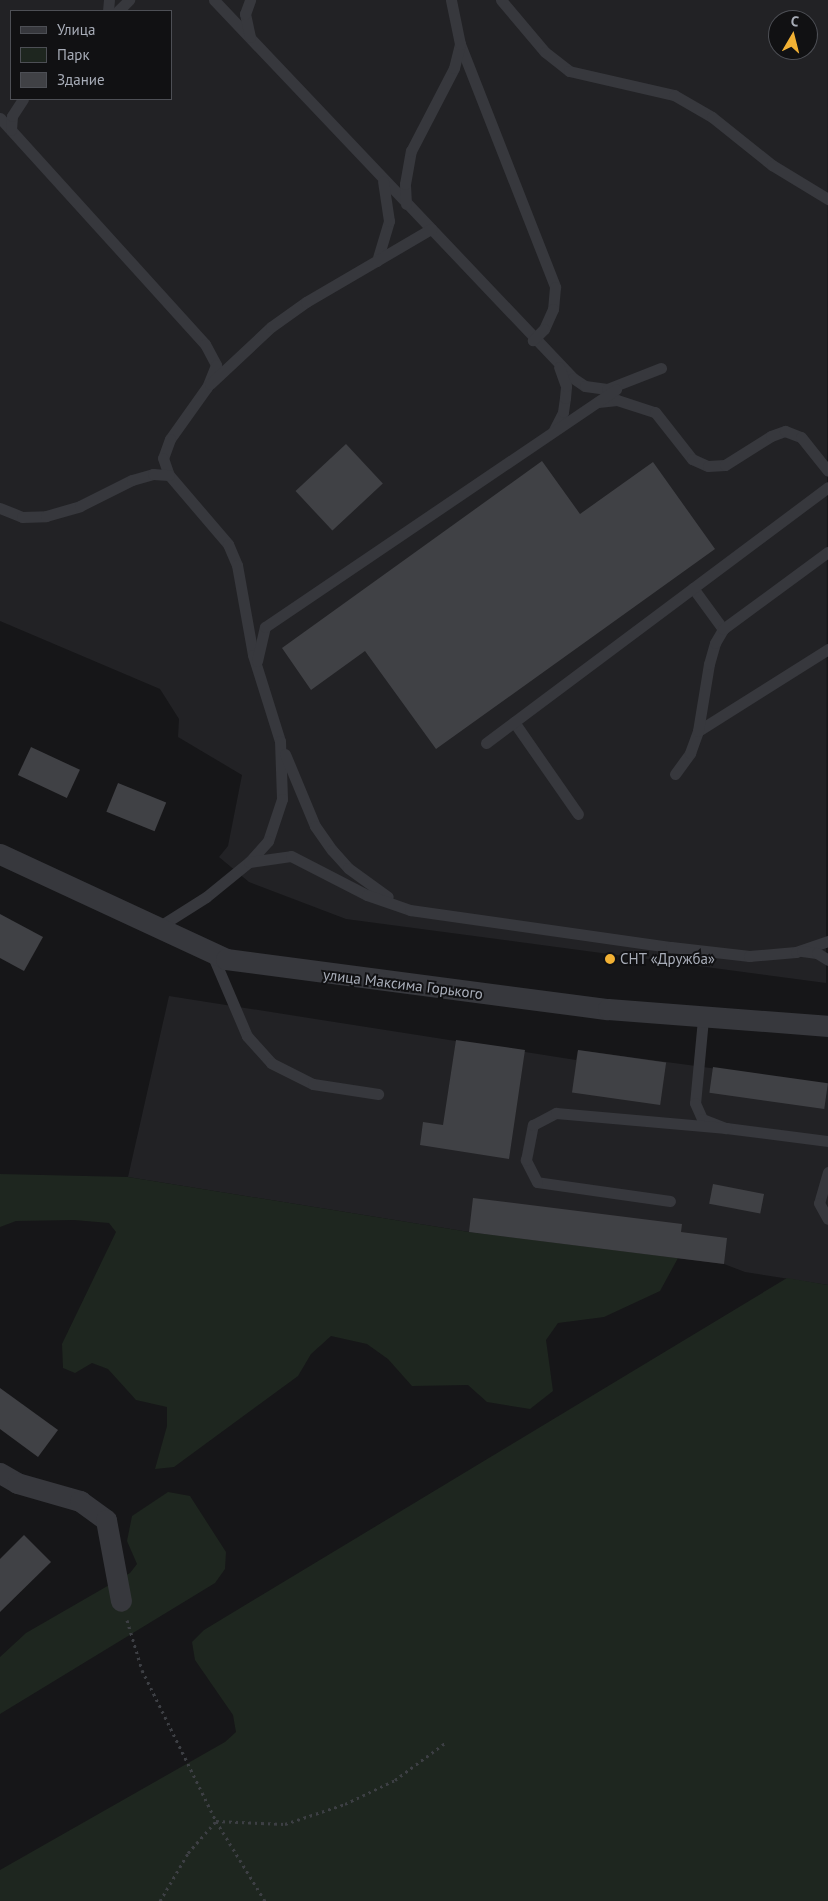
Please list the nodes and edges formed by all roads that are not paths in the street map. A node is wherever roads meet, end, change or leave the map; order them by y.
1 (129, 0) edge
2 (214, 0) edge
3 (250, 0) edge
4 (451, 0) edge
5 (501, 0) edge
6 (119, 10) edge
7 (252, 41) junction
8 (460, 44) junction
9 (22, 100) edge
10 (0, 118) edge
11 (11, 130) junction
12 (382, 180) junction
13 (828, 199) edge
14 (406, 204) junction
15 (431, 229) junction
16 (377, 261) junction
17 (533, 340) junction
18 (558, 365) junction
19 (661, 368) dead end
20 (622, 386) junction
21 (207, 387) junction
22 (596, 402) junction
23 (551, 434) junction
24 (828, 471) edge
25 (169, 475) junction
26 (828, 487) edge
27 (0, 508) edge
28 (828, 552) edge
29 (693, 588) junction
30 (723, 629) junction
31 (828, 649) edge
32 (256, 666) junction
33 (514, 722) junction
34 (698, 731) junction
35 (280, 740) junction
36 (486, 743) dead end
37 (675, 774) dead end
38 (578, 814) dead end
39 (0, 854) edge
40 (249, 862) junction
41 (410, 910) junction
42 (157, 928) junction
43 (828, 941) edge
44 (796, 952) junction
45 (212, 954) junction
46 (828, 960) edge
47 (703, 1018) junction
48 (828, 1026) edge
49 (378, 1094) dead end
50 (726, 1128) junction
51 (828, 1141) edge
52 (828, 1172) edge
53 (670, 1201) dead end
54 (828, 1218) edge
55 (0, 1474) edge
56 (122, 1601) road end

1 - 6 lane
2 - 7 lane
3 - 7 lane
4 - 8 lane
5 - 13 lane
7 - 12 lane
8 - 14 lane
8 - 17 lane
9 - 11 lane
10 - 11 lane
11 - 21 lane
12 - 14 lane
12 - 16 lane
14 - 15 lane
15 - 16 lane
15 - 17 lane
16 - 21 lane
17 - 18 lane
18 - 20 lane
18 - 23 lane
19 - 20 lane
20 - 22 lane
21 - 25 lane
22 - 23 lane
22 - 24 lane
23 - 32 lane
25 - 27 lane
25 - 32 lane
26 - 29 lane
28 - 30 lane
29 - 30 lane
29 - 33 lane
30 - 34 lane
31 - 34 lane
32 - 35 lane
33 - 36 lane
33 - 38 lane
34 - 37 lane
35 - 40 lane
35 - 41 lane
39 - 42 street, улица Максима Горького
40 - 41 lane
40 - 42 lane
41 - 44 lane
42 - 45 street, улица Максима Горького
43 - 44 lane
44 - 46 lane
45 - 47 street, улица Максима Горького
45 - 49 lane
47 - 48 street, улица Максима Горького
47 - 50 lane
50 - 51 lane
50 - 53 lane
52 - 54 lane
55 - 56 street

